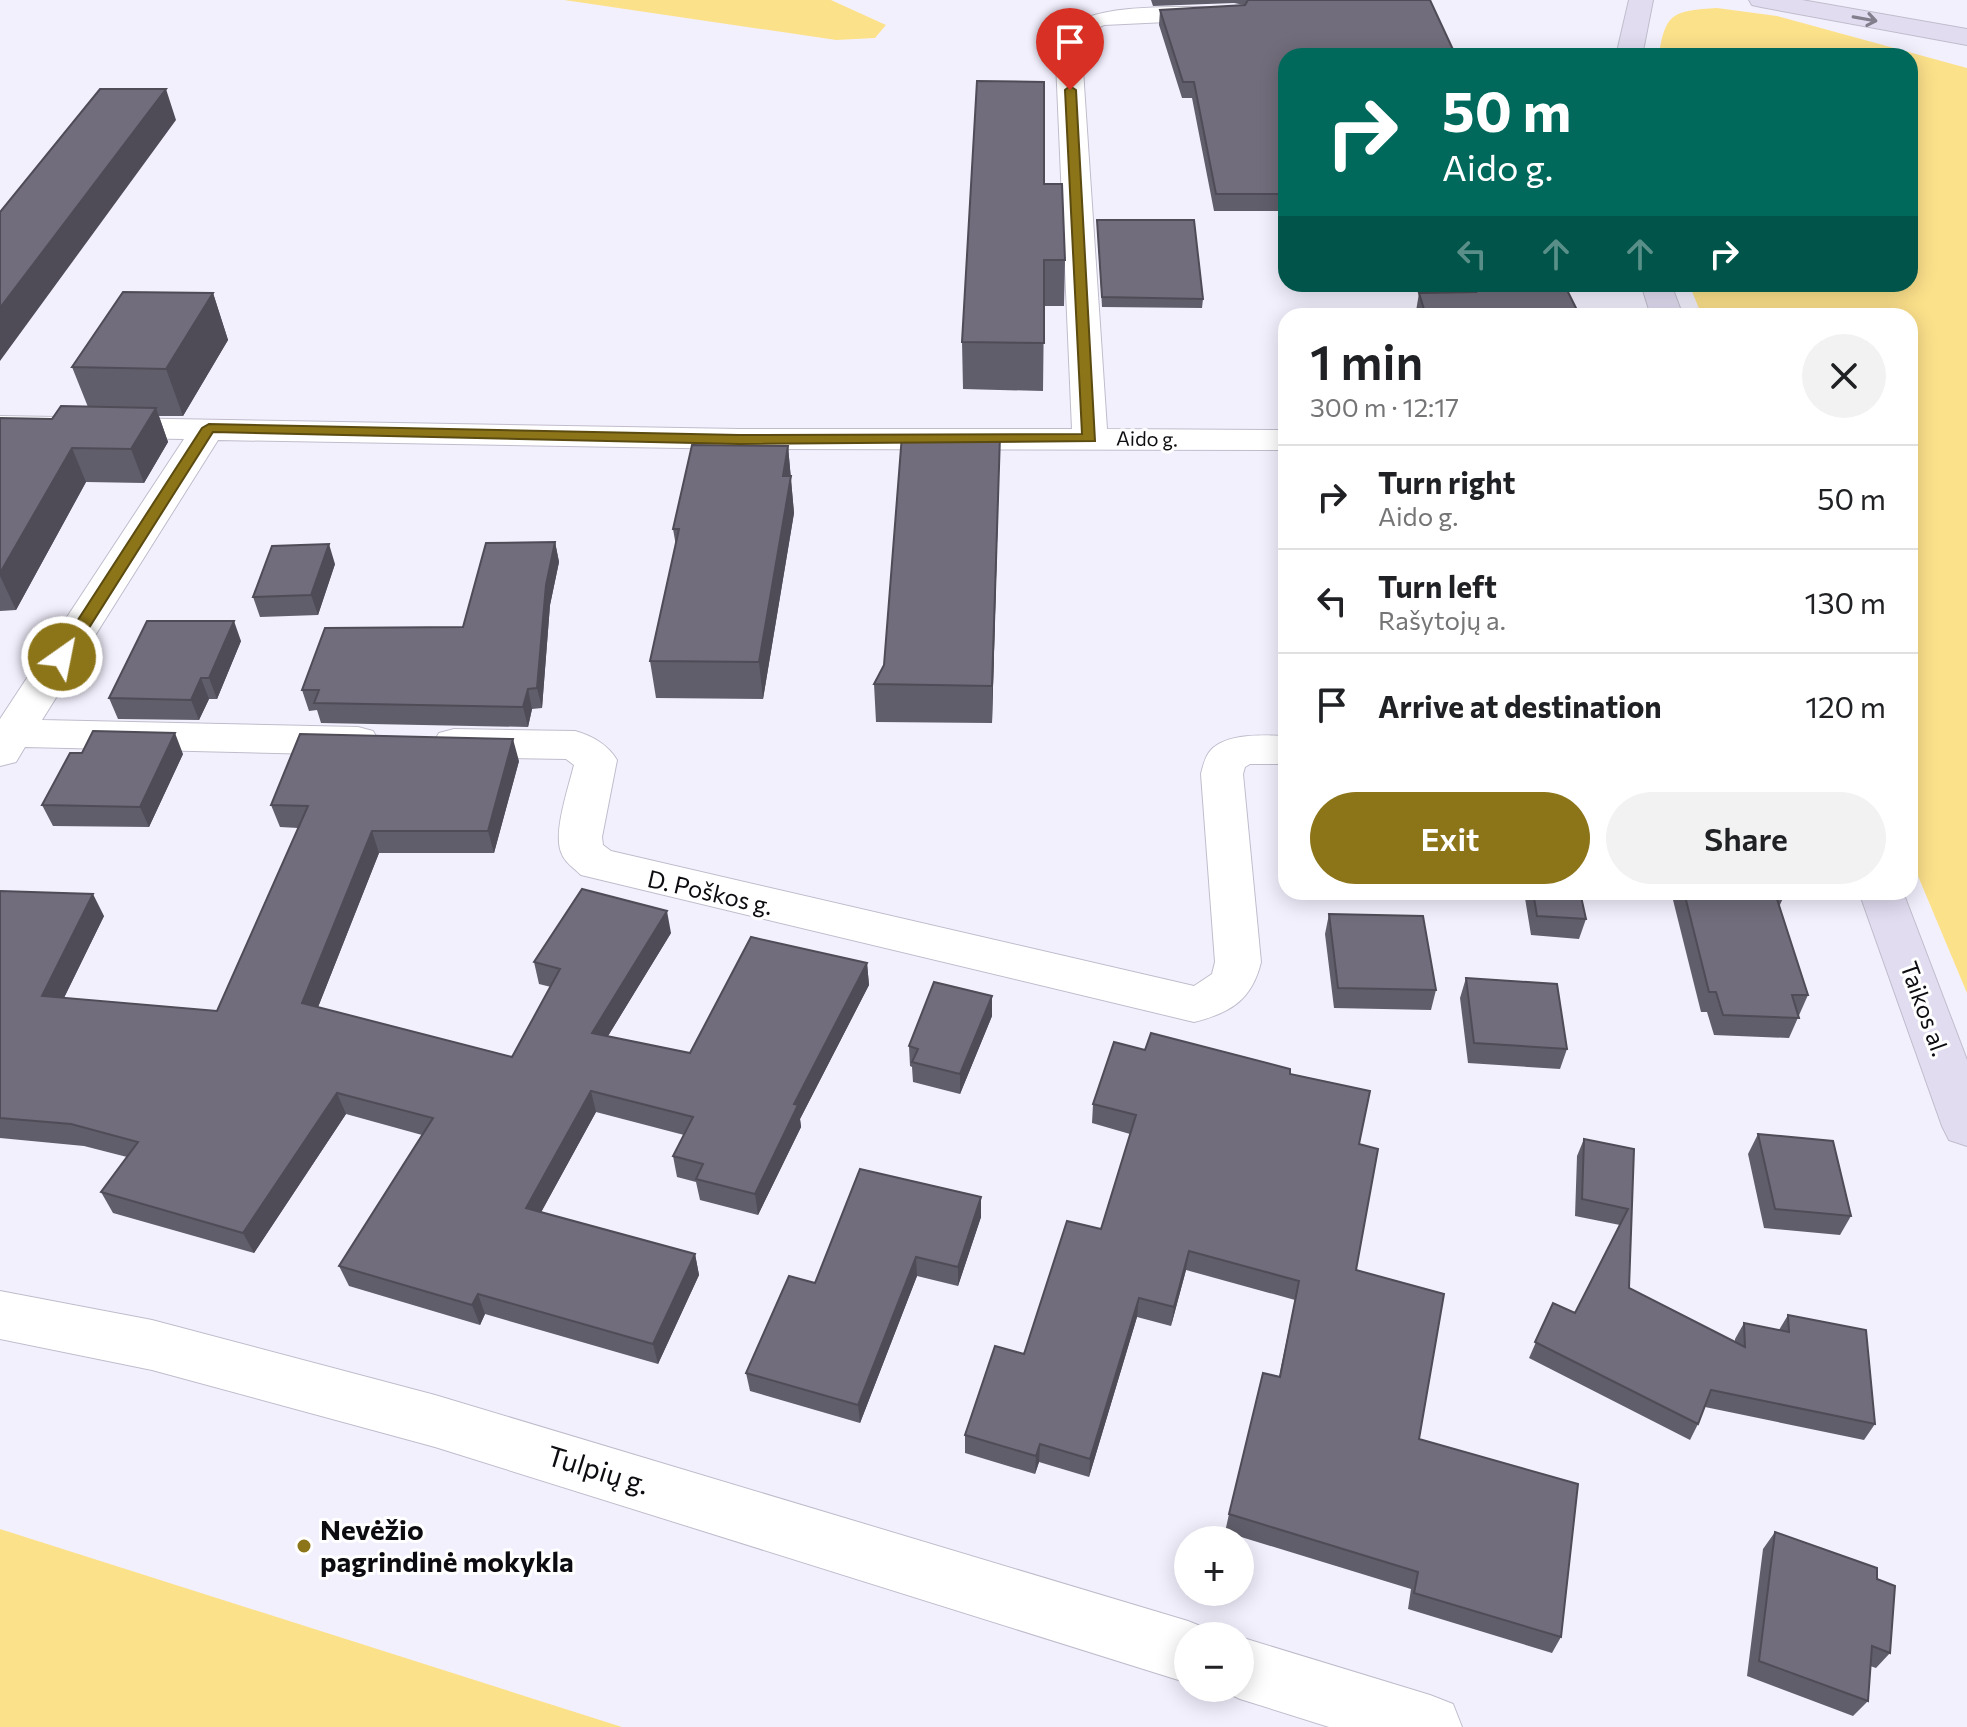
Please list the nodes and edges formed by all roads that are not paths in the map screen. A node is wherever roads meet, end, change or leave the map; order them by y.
1 (1641, 0) edge
2 (1761, 0) edge
3 (1891, 0) edge
4 (1234, 13) edge
5 (1967, 15) edge
6 (1967, 37) edge
7 (1631, 48) edge
8 (0, 426) edge
9 (209, 428) junction
10 (1090, 438) junction
11 (1278, 440) edge
12 (4, 740) edge
13 (1278, 750) edge
14 (1884, 900) edge
15 (1967, 1126) edge
16 (0, 1315) edge
17 (1174, 1648) edge
18 (1254, 1672) edge
19 (1430, 1727) edge

1 - 7 main road
2 -> 6 main road
3 - 5 main road
4 - 10 street
8 - 9 street, Aido g.
9 - 10 street, Aido g.
9 - 12 street
10 - 11 street, Aido g.
12 - 13 street, D. Poškos g.
14 - 15 main road, Taikos al.
16 - 17 street, Tulpių g.
18 - 19 street

